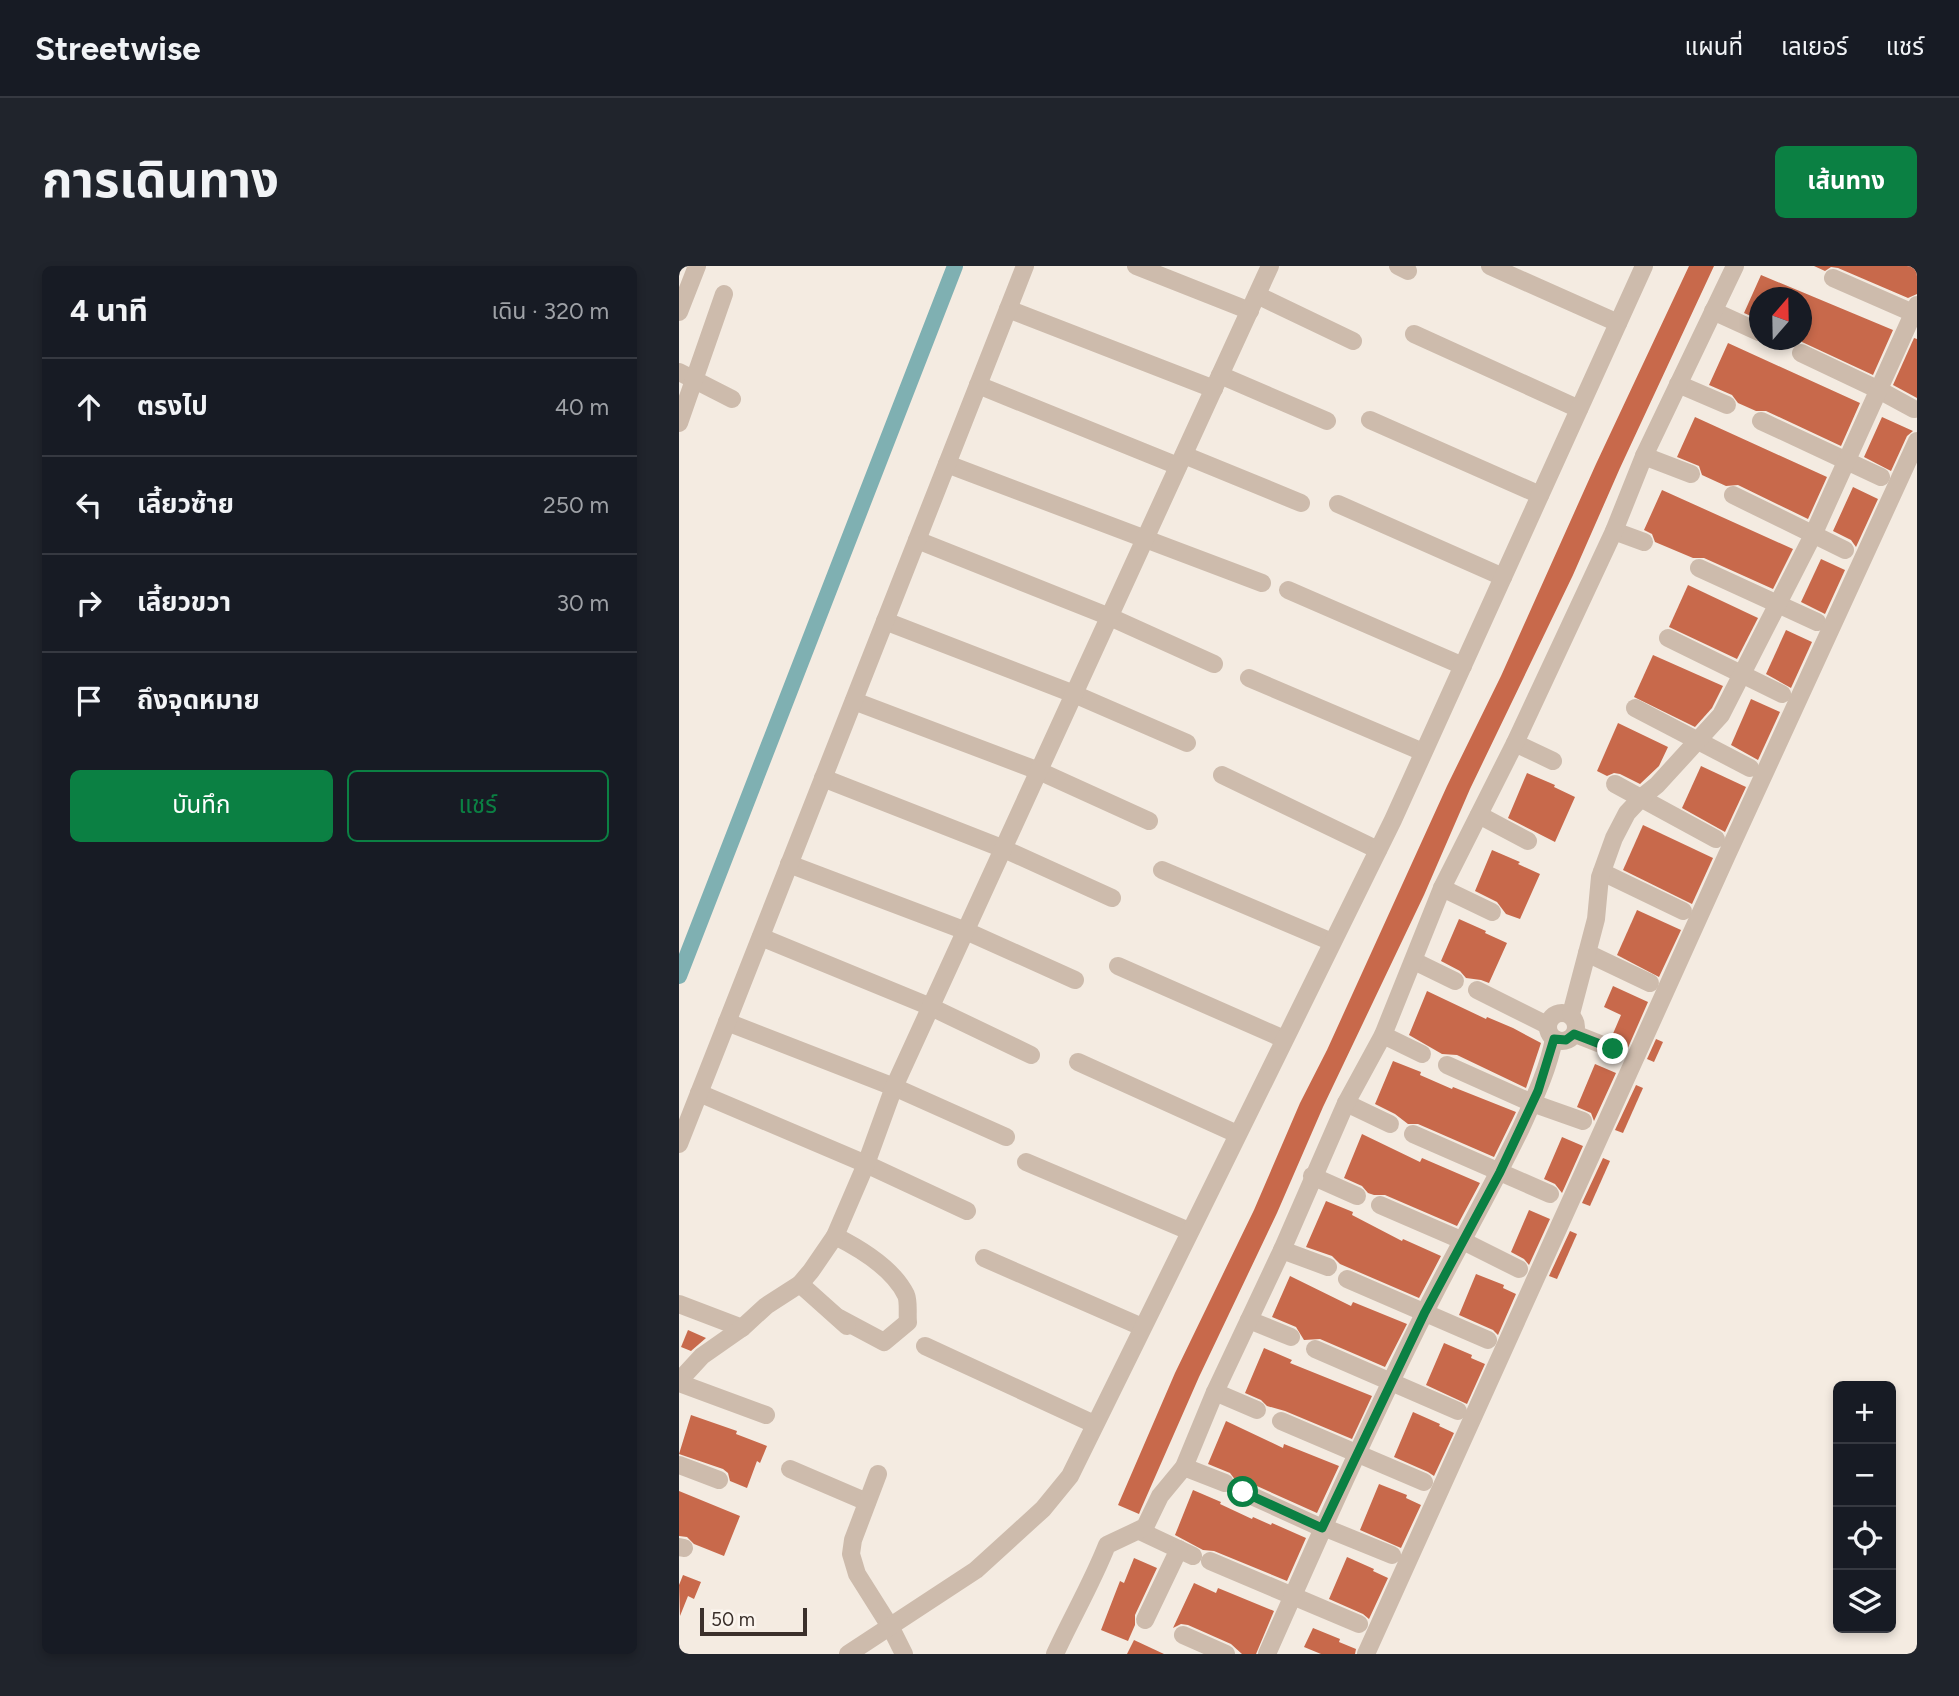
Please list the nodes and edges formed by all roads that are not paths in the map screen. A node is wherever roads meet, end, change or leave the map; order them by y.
1 (697, 266) edge
2 (1025, 266) edge
3 (1136, 266) edge
4 (1270, 266) edge
5 (1490, 266) edge
6 (1644, 266) edge
7 (1735, 266) edge
8 (1833, 278) dead end
9 (724, 293) dead end
10 (1253, 303) junction
11 (1008, 309) junction
12 (1713, 311) junction
13 (679, 312) edge
14 (1915, 314) edge
15 (1618, 323) junction
16 (1749, 327) edge
17 (1414, 334) dead end
18 (1353, 341) dead end
19 (1801, 353) dead end
20 (686, 375) edge
21 (1217, 382) junction
22 (978, 384) junction
23 (1678, 384) junction
24 (1879, 390) junction
25 (732, 399) dead end
26 (1727, 405) dead end
27 (1579, 409) junction
28 (1914, 409) dead end
29 (1370, 420) dead end
30 (1327, 421) dead end
31 (1762, 421) dead end
32 (679, 423) edge
33 (1917, 441) edge
34 (1644, 456) junction
35 (1181, 460) junction
36 (1847, 460) junction
37 (947, 464) junction
38 (1691, 474) dead end
39 (1881, 477) dead end
40 (1540, 495) junction
41 (1733, 495) dead end
42 (1301, 503) dead end
43 (1338, 504) dead end
44 (1614, 531) junction
45 (1813, 535) junction
46 (916, 540) junction
47 (1145, 541) junction
48 (1644, 542) dead end
49 (1846, 550) dead end
50 (1699, 568) dead end
51 (1503, 577) junction
52 (1262, 583) dead end
53 (1288, 590) dead end
54 (1778, 605) junction
55 (1110, 617) junction
56 (885, 621) junction
57 (1817, 622) dead end
58 (1668, 638) dead end
59 (1214, 664) dead end
60 (1462, 666) junction
61 (1742, 675) junction
62 (1249, 678) dead end
63 (1074, 694) junction
64 (1782, 694) dead end
65 (854, 701) junction
66 (1635, 708) dead end
67 (1700, 740) junction
68 (1187, 743) dead end
69 (1515, 743) junction
70 (1423, 752) junction
71 (1553, 761) dead end
72 (1750, 768) dead end
73 (1039, 771) junction
74 (1223, 775) dead end
75 (823, 778) junction
76 (1615, 783) dead end
77 (1642, 797) junction
78 (1479, 815) junction
79 (1149, 821) dead end
80 (1716, 839) dead end
81 (1528, 841) dead end
82 (1003, 849) junction
83 (1377, 850) junction
84 (789, 864) junction
85 (1162, 870) dead end
86 (1602, 872) junction
87 (1442, 888) junction
88 (1112, 898) dead end
89 (1683, 911) dead end
90 (1492, 912) dead end
91 (966, 931) junction
92 (761, 937) junction
93 (1332, 942) junction
94 (1587, 953) junction
95 (1414, 961) junction
96 (1118, 965) dead end
97 (1075, 980) dead end
98 (1455, 981) dead end
99 (1650, 983) dead end
100 (1476, 990) dead end
101 (931, 1007) junction
102 (1571, 1014) junction
103 (727, 1022) junction
104 (1551, 1032) junction
105 (1574, 1034) junction
106 (1383, 1035) junction
107 (1284, 1039) junction
108 (1613, 1049) dead end
109 (1422, 1054) dead end
110 (1031, 1055) dead end
111 (1078, 1062) dead end
112 (1447, 1065) dead end
113 (894, 1087) junction
114 (699, 1093) junction
115 (1346, 1103) junction
116 (1532, 1104) junction
117 (1583, 1121) dead end
118 (1390, 1124) dead end
119 (1237, 1134) junction
120 (1413, 1134) dead end
121 (1006, 1137) dead end
122 (679, 1144) edge
123 (1026, 1162) dead end
124 (866, 1164) junction
125 (1500, 1172) junction
126 (1312, 1176) junction
127 (1550, 1194) dead end
128 (1356, 1196) dead end
129 (1380, 1206) dead end
130 (967, 1211) dead end
131 (1189, 1231) junction
132 (835, 1236) junction
133 (1461, 1240) junction
134 (1282, 1250) junction
135 (984, 1258) dead end
136 (1328, 1267) dead end
137 (1519, 1269) dead end
138 (1347, 1279) dead end
139 (800, 1284) junction
140 (679, 1304) edge
141 (1425, 1312) junction
142 (839, 1318) junction
143 (1249, 1320) junction
144 (1142, 1327) junction
145 (742, 1328) junction
146 (1291, 1337) dead end
147 (1487, 1340) dead end
148 (865, 1342) dead end
149 (925, 1346) dead end
150 (1315, 1349) dead end
151 (679, 1382) edge
152 (1391, 1383) junction
153 (1215, 1392) junction
154 (1257, 1410) dead end
155 (1458, 1411) dead end
156 (766, 1415) dead end
157 (1281, 1421) dead end
158 (1094, 1424) junction
159 (1357, 1454) junction
160 (679, 1465) edge
161 (1185, 1467) junction
162 (790, 1469) dead end
163 (879, 1474) dead end
164 (719, 1480) dead end
165 (1424, 1482) dead end
166 (1224, 1483) dead end
167 (1243, 1492) dead end
168 (867, 1502) junction
169 (1323, 1528) junction
170 (1139, 1531) junction
171 (1392, 1555) dead end
172 (1194, 1556) junction
173 (1292, 1597) junction
174 (1145, 1620) dead end
175 (1359, 1624) dead end
176 (891, 1628) junction
177 (1183, 1635) dead end
178 (848, 1654) edge
179 (904, 1654) edge
180 (1055, 1654) edge
181 (1226, 1654) edge
182 (1266, 1654) edge
183 (1366, 1654) edge

1 - 13 street
2 - 11 street
3 - 10 street
4 - 10 street
5 - 15 street
6 - 15 street
7 - 12 street
8 - 14 street
9 - 20 street
10 - 18 street
10 - 21 street
11 - 21 street
11 - 22 street
12 - 16 street
12 - 23 street
14 - 24 street
15 - 27 street
17 - 27 street
19 - 24 street
20 - 25 street
20 - 32 street
21 - 30 street
21 - 35 street
22 - 35 street
22 - 37 street
23 - 26 street
23 - 34 street
24 - 28 street
24 - 36 street
27 - 40 street
29 - 40 street
31 - 36 street
33 - 183 street
34 - 38 street
34 - 44 street
35 - 42 street
35 - 47 street
36 - 39 street
36 - 45 street
37 - 46 street
37 - 47 street
40 - 51 street
41 - 45 street
43 - 51 street
44 - 48 street
44 - 69 street
45 - 49 street
45 - 54 street
46 - 55 street
46 - 56 street
47 - 52 street
47 - 55 street
50 - 54 street
51 - 60 street
53 - 60 street
54 - 57 street
54 - 61 street
55 - 59 street
55 - 63 street
56 - 63 street
56 - 65 street
58 - 61 street
60 - 70 street
61 - 64 street
61 - 67 street
62 - 70 street
63 - 68 street
63 - 73 street
65 - 73 street
65 - 75 street
66 - 67 street
67 - 72 street
67 - 77 street
69 - 71 street
69 - 78 street
70 - 83 street
73 - 79 street
73 - 82 street
74 - 83 street
75 - 82 street
75 - 84 street
76 - 77 street
77 - 80 street
77 - 86 street
78 - 81 street
78 - 87 street
82 - 88 street
82 - 91 street
83 - 93 street
84 - 91 street
84 - 92 street
85 - 93 street
86 - 89 street
86 - 94 street
87 - 90 street
87 - 95 street
91 - 97 street
91 - 101 street
92 - 101 street
92 - 103 street
93 - 107 street
94 - 99 street
94 - 102 street
95 - 98 street
95 - 106 street
96 - 107 street
100 - 104 street
101 - 110 street
101 - 113 street
102 - 104 street
102 - 105 street
103 - 113 street
103 - 114 street
104 - 105 street
104 - 116 street
105 - 108 street
106 - 109 street
106 - 115 street
107 - 119 street
111 - 119 street
112 - 116 street
113 - 121 street
113 - 124 street
114 - 122 street
114 - 124 street
115 - 118 street
115 - 126 street
116 - 117 street
116 - 125 street
119 - 131 street
120 - 125 street
123 - 131 street
124 - 130 street
124 - 132 street
125 - 127 street
125 - 133 street
126 - 128 street
126 - 134 street
129 - 133 street
131 - 144 street
132 - 139 street
132 - 142 street
133 - 137 street
133 - 141 street
134 - 136 street
134 - 143 street
135 - 144 street
138 - 141 street
139 - 142 street
139 - 145 street
140 - 145 street
141 - 147 street
141 - 152 street
142 - 148 street
143 - 146 street
143 - 153 street
144 - 158 street
145 - 151 street
149 - 158 street
150 - 152 street
151 - 156 street
152 - 155 street
152 - 159 street
153 - 154 street
153 - 161 street
157 - 159 street
158 - 176 street
159 - 165 street
159 - 169 street
160 - 164 street
161 - 166 street
161 - 170 street
162 - 168 street
163 - 168 street
167 - 169 street
168 - 176 street
169 - 171 street
169 - 173 street
170 - 172 street
170 - 180 street
172 - 173 street
172 - 174 street
173 - 175 street
173 - 182 street
176 - 178 street
176 - 179 street
177 - 181 street

